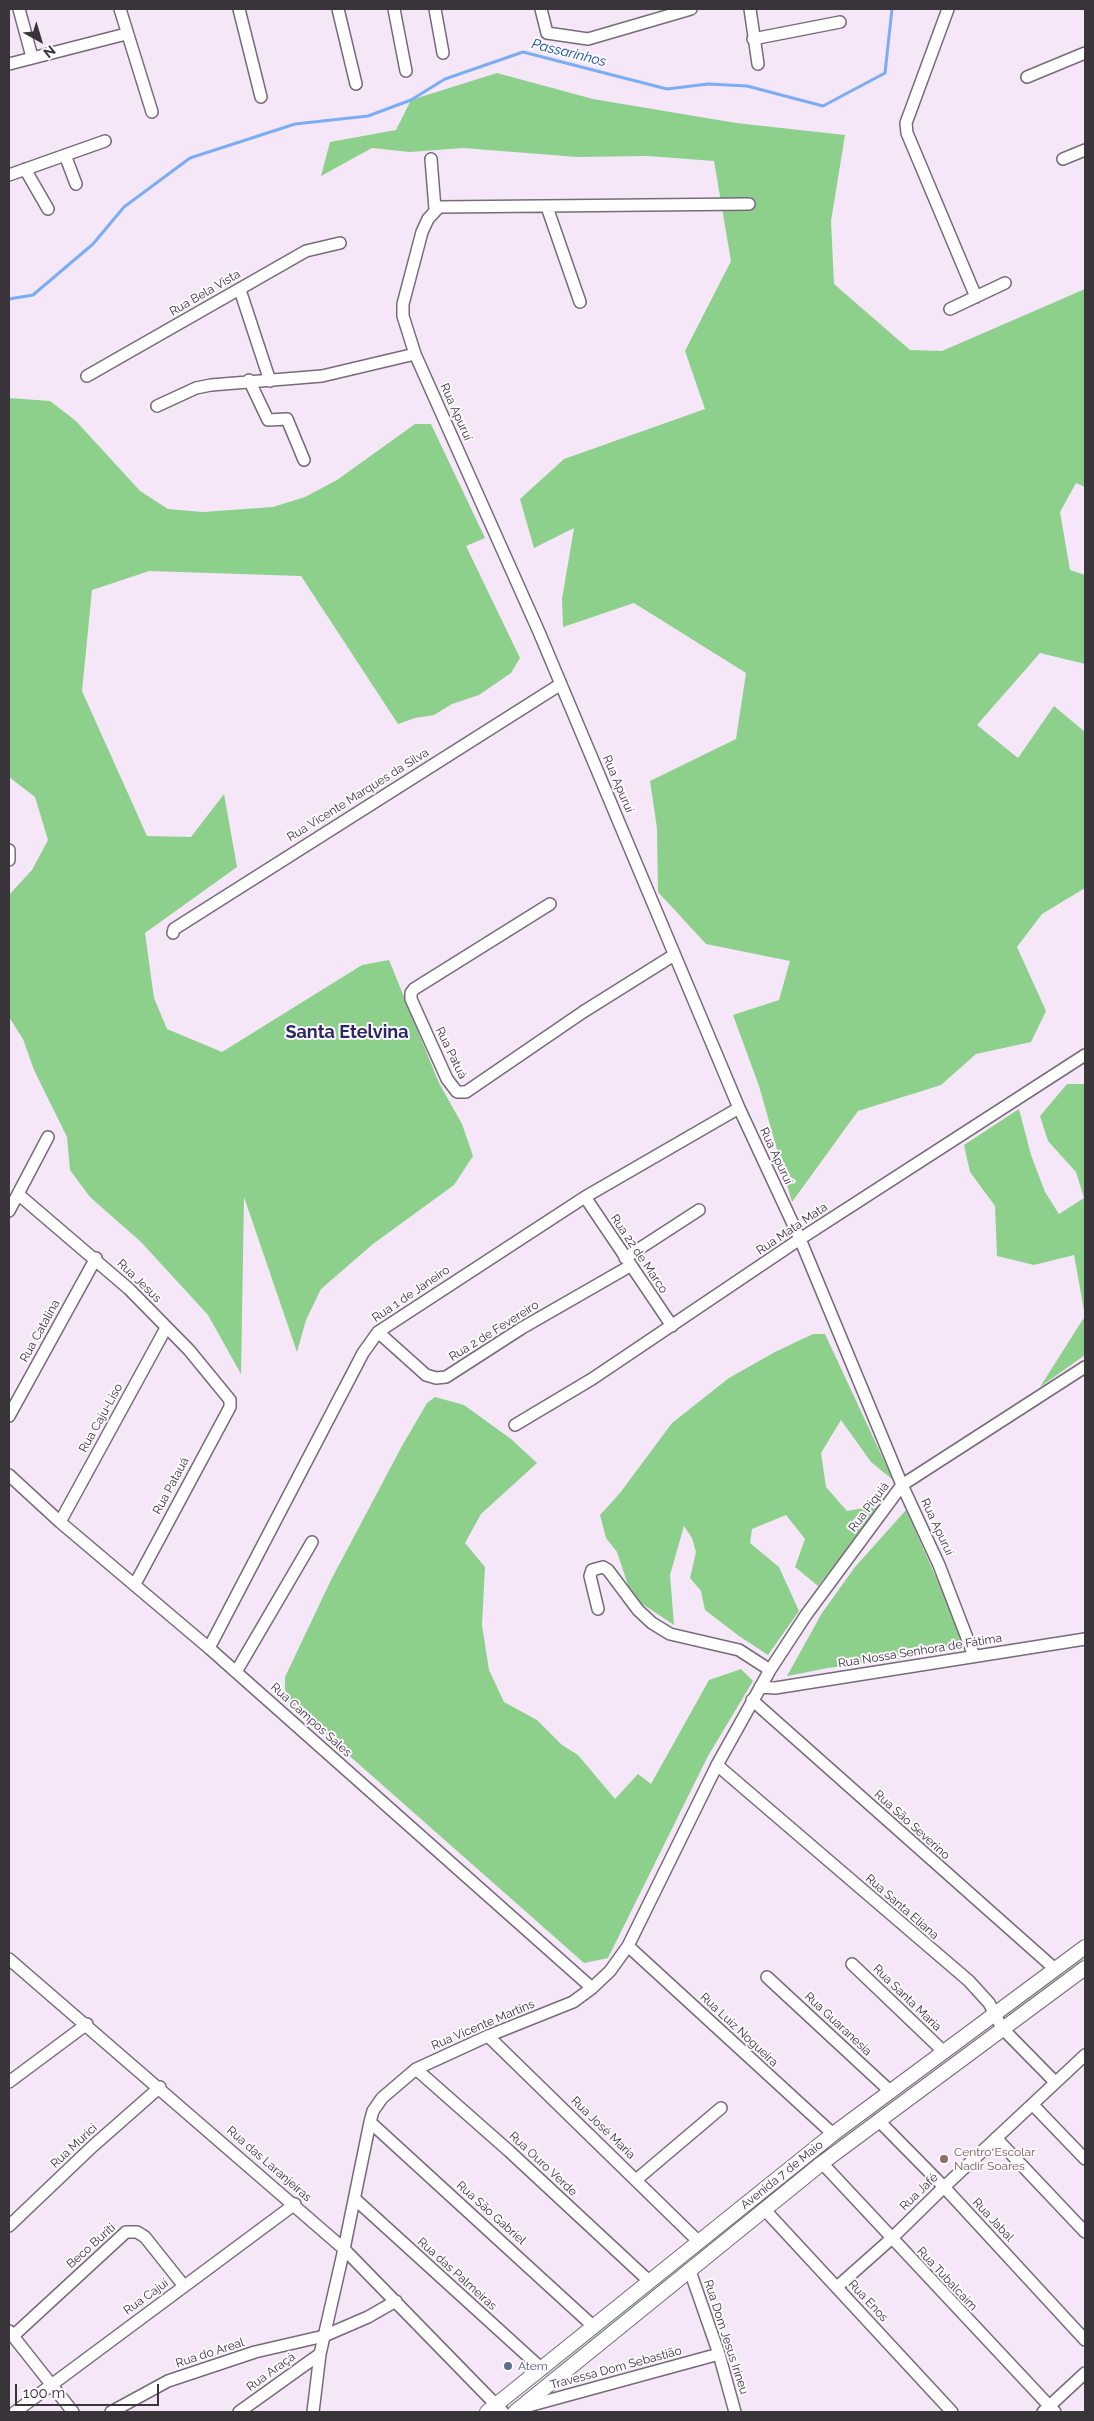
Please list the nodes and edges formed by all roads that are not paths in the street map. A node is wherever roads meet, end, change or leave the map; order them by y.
1 (19, 9) edge
2 (120, 9) edge
3 (239, 9) edge
4 (338, 9) edge
5 (394, 9) edge
6 (435, 9) edge
7 (541, 9) edge
8 (691, 9) edge
9 (750, 9) edge
10 (948, 9) edge
11 (840, 22) dead end
12 (126, 34) junction
13 (753, 39) junction
14 (443, 53) dead end
15 (1085, 53) edge
16 (32, 57) junction
17 (9, 64) edge
18 (758, 64) dead end
19 (406, 71) dead end
20 (1028, 77) dead end
21 (356, 84) dead end
22 (261, 97) dead end
23 (152, 112) dead end
24 (105, 141) dead end
25 (1085, 150) edge
26 (65, 155) junction
27 (431, 159) dead end
28 (1063, 159) dead end
29 (25, 169) junction
30 (9, 175) edge
31 (76, 184) dead end
32 (749, 204) dead end
33 (547, 207) junction
34 (48, 209) dead end
35 (435, 209) junction
36 (340, 243) dead end
37 (1005, 283) dead end
38 (240, 290) junction
39 (976, 297) junction
40 (580, 302) dead end
41 (950, 309) dead end
42 (415, 354) junction
43 (87, 376) dead end
44 (249, 380) junction
45 (270, 381) junction
46 (157, 406) dead end
47 (304, 460) dead end
48 (561, 684) junction
49 (550, 904) dead end
50 (173, 933) dead end
51 (674, 955) junction
52 (1085, 1055) edge
53 (739, 1108) junction
54 (48, 1137) dead end
55 (18, 1194) junction
56 (585, 1197) junction
57 (699, 1210) dead end
58 (9, 1211) edge
59 (800, 1240) junction
60 (96, 1258) junction
61 (628, 1262) junction
62 (672, 1326) junction
63 (166, 1328) junction
64 (378, 1332) junction
65 (1085, 1368) edge
66 (230, 1400) joint
67 (9, 1416) edge
68 (515, 1425) dead end
69 (9, 1475) edge
70 (902, 1485) junction
71 (60, 1522) junction
72 (312, 1542) dead end
73 (135, 1584) junction
74 (598, 1609) dead end
75 (1085, 1639) edge
76 (209, 1648) junction
77 (974, 1656) junction
78 (770, 1670) junction
79 (236, 1672) junction
80 (760, 1687) junction
81 (752, 1700) junction
82 (717, 1765) junction
83 (628, 1946) junction
84 (1085, 1947) edge
85 (9, 1959) edge
86 (852, 1964) dead end
87 (1055, 1968) junction
88 (1085, 1968) edge
89 (767, 1977) dead end
90 (592, 1988) junction
91 (995, 2012) junction
92 (87, 2024) junction
93 (1002, 2028) junction
94 (488, 2036) junction
95 (943, 2051) junction
96 (1085, 2056) edge
97 (416, 2069) junction
98 (9, 2082) edge
99 (1055, 2082) junction
100 (160, 2087) junction
101 (890, 2091) junction
102 (1033, 2104) junction
103 (721, 2108) dead end
104 (878, 2120) junction
105 (370, 2122) junction
106 (833, 2134) junction
107 (996, 2138) junction
108 (1085, 2159) edge
109 (822, 2163) junction
110 (636, 2180) junction
111 (944, 2187) junction
112 (355, 2199) junction
113 (295, 2204) junction
114 (764, 2209) junction
115 (9, 2226) edge
116 (1085, 2232) edge
117 (891, 2239) junction
118 (698, 2241) junction
119 (344, 2249) junction
120 (690, 2271) junction
121 (649, 2281) junction
122 (184, 2286) junction
123 (837, 2286) junction
124 (396, 2301) junction
125 (593, 2326) junction
126 (11, 2333) edge
127 (324, 2336) junction
128 (1085, 2340) edge
129 (320, 2354) junction
130 (719, 2354) junction
131 (542, 2369) junction
132 (1085, 2373) edge
133 (51, 2384) junction
134 (496, 2410) edge
135 (517, 2410) edge
136 (1049, 2410) edge
137 (15, 2412) edge
138 (73, 2412) edge
139 (111, 2412) edge
140 (239, 2412) edge
141 (313, 2412) edge
142 (735, 2412) edge
143 (952, 2412) edge

1 - 16 street
2 - 12 street
3 - 22 street
4 - 21 street
5 - 19 street
6 - 14 street
7 - 8 street
9 - 13 street
10 - 39 street
11 - 13 street
12 - 16 street
12 - 23 street
13 - 18 street
15 - 20 street
16 - 17 street
24 - 26 street
25 - 28 street
26 - 29 street
26 - 31 street
27 - 35 street
29 - 30 street
29 - 34 street
32 - 33 street
33 - 35 street
33 - 40 street
35 - 42 street, Rua Apuruí
36 - 38 street, Rua Bela Vista
37 - 39 street
38 - 43 street, Rua Bela Vista
38 - 45 street
39 - 41 street
42 - 45 street
42 - 48 street, Rua Apuruí
44 - 45 street
44 - 46 street
44 - 47 street
48 - 50 street, Rua Vicente Marques da Silva
48 - 51 street, Rua Apuruí
49 - 51 street, Rua Patuá
51 - 53 street, Rua Apuruí
52 - 59 street, Rua Mata Mata
53 - 56 street, Rua 1 de Janeiro
53 - 59 street, Rua Apuruí
54 - 55 street
55 - 58 street
55 - 60 street, Rua Jesus
56 - 61 street, Rua 22 de Marco
56 - 64 street, Rua 1 de Janeiro
57 - 61 street, Rua 2 de Fevereiro
59 - 62 street, Rua Mata Mata
59 - 70 street, Rua Apuruí
60 - 63 street, Rua Jesus
60 - 67 street, Rua Catalina
61 - 62 street, Rua 22 de Marco
61 - 64 street, Rua 2 de Fevereiro
62 - 68 street, Rua Mata Mata
63 - 66 street, Rua Jesus
63 - 71 street, Rua Caju-Liso
64 - 76 street, Rua 1 de Janeiro
65 - 70 street, Rua Piquiá
66 - 73 street, Rua Patauá
69 - 71 street, Rua Campos Sales
70 - 77 street, Rua Apuruí
70 - 78 street, Rua Piquiá
71 - 73 street, Rua Campos Sales
72 - 79 street
73 - 76 street, Rua Campos Sales
74 - 78 street
75 - 77 street, Rua Nossa Senhora de Fátima
76 - 79 street, Rua Campos Sales
77 - 80 street, Rua Nossa Senhora de Fátima
78 - 80 street, Rua Piquiá
79 - 90 street, Rua Campos Sales
80 - 81 street, Rua Piquiá
81 - 82 street, Rua Vicente Martins
81 - 87 street, Rua São Severino
82 - 83 street, Rua Vicente Martins
82 - 91 street, Rua Santa Eliana
83 - 90 street, Rua Vicente Martins
83 - 106 street, Rua Luiz Nogueira
84 - 87 main road, Avenida 7 de Maio
85 - 92 street, Rua das Laranjeiras
86 - 95 street, Rua Santa Maria
87 - 91 main road, Avenida 7 de Maio
88 - 93 main road, Avenida 7 de Maio
89 - 101 street, Rua Guaranesia
90 - 94 street, Rua Vicente Martins
91 - 93 street, Rua Santa Eliana
91 - 95 main road, Avenida 7 de Maio
92 - 98 street
92 - 100 street, Rua das Laranjeiras
93 - 99 street, Rua Santa Eliana
93 - 104 main road, Avenida 7 de Maio
94 - 97 street, Rua Vicente Martins
94 - 110 street, Rua José Maria
95 - 101 main road, Avenida 7 de Maio
96 - 99 street, Rua Jafé
97 - 105 street, Rua Vicente Martins
97 - 121 street, Rua Ouro Verde
99 - 102 street, Rua Jafé
100 - 113 street, Rua das Laranjeiras
100 - 115 street, Rua Murici
101 - 106 main road, Avenida 7 de Maio
102 - 107 street, Rua Jafé
102 - 108 street
103 - 110 street
104 - 109 main road, Avenida 7 de Maio
104 - 111 street, Rua Jabal
105 - 112 street, Rua Vicente Martins
105 - 125 street, Rua São Gabriel
106 - 118 main road, Avenida 7 de Maio
107 - 111 street, Rua Jafé
107 - 116 street
109 - 114 main road, Avenida 7 de Maio
109 - 117 street, Rua Tubalcaim
110 - 118 street, Rua José Maria
111 - 117 street, Rua Jafé
111 - 128 street, Rua Jabal
112 - 119 street, Rua Vicente Martins
112 - 131 street, Rua das Palmeiras
113 - 119 street, Rua das Laranjeiras
113 - 122 street, Rua Cajuí
114 - 120 main road, Avenida 7 de Maio
114 - 123 street, Rua Enos
117 - 123 street, Rua Jafé
117 - 136 street, Rua Tubalcaim
118 - 121 main road, Avenida 7 de Maio
119 - 124 street, Rua das Laranjeiras
119 - 127 street, Rua Vicente Martins
120 - 130 street, Rua Dom Jesus Irineu
120 - 135 main road, Avenida 7 de Maio
121 - 125 main road, Avenida 7 de Maio
122 - 126 street, Beco Buriti
122 - 133 street, Rua Cajuí
123 - 143 street, Rua Enos
124 - 127 street
124 - 134 street, Rua das Laranjeiras
125 - 131 main road, Avenida 7 de Maio
126 - 133 street
127 - 129 street, Rua Vicente Martins
127 - 139 street, Rua do Areal
129 - 140 street, Rua Araçá
129 - 141 street, Rua Vicente Martins
130 - 135 street, Travessa Dom Sebastião
130 - 142 street, Rua Dom Jesus Irineu
131 - 134 main road, Avenida 7 de Maio
132 - 136 street
133 - 137 street, Rua Cajuí
133 - 138 street

